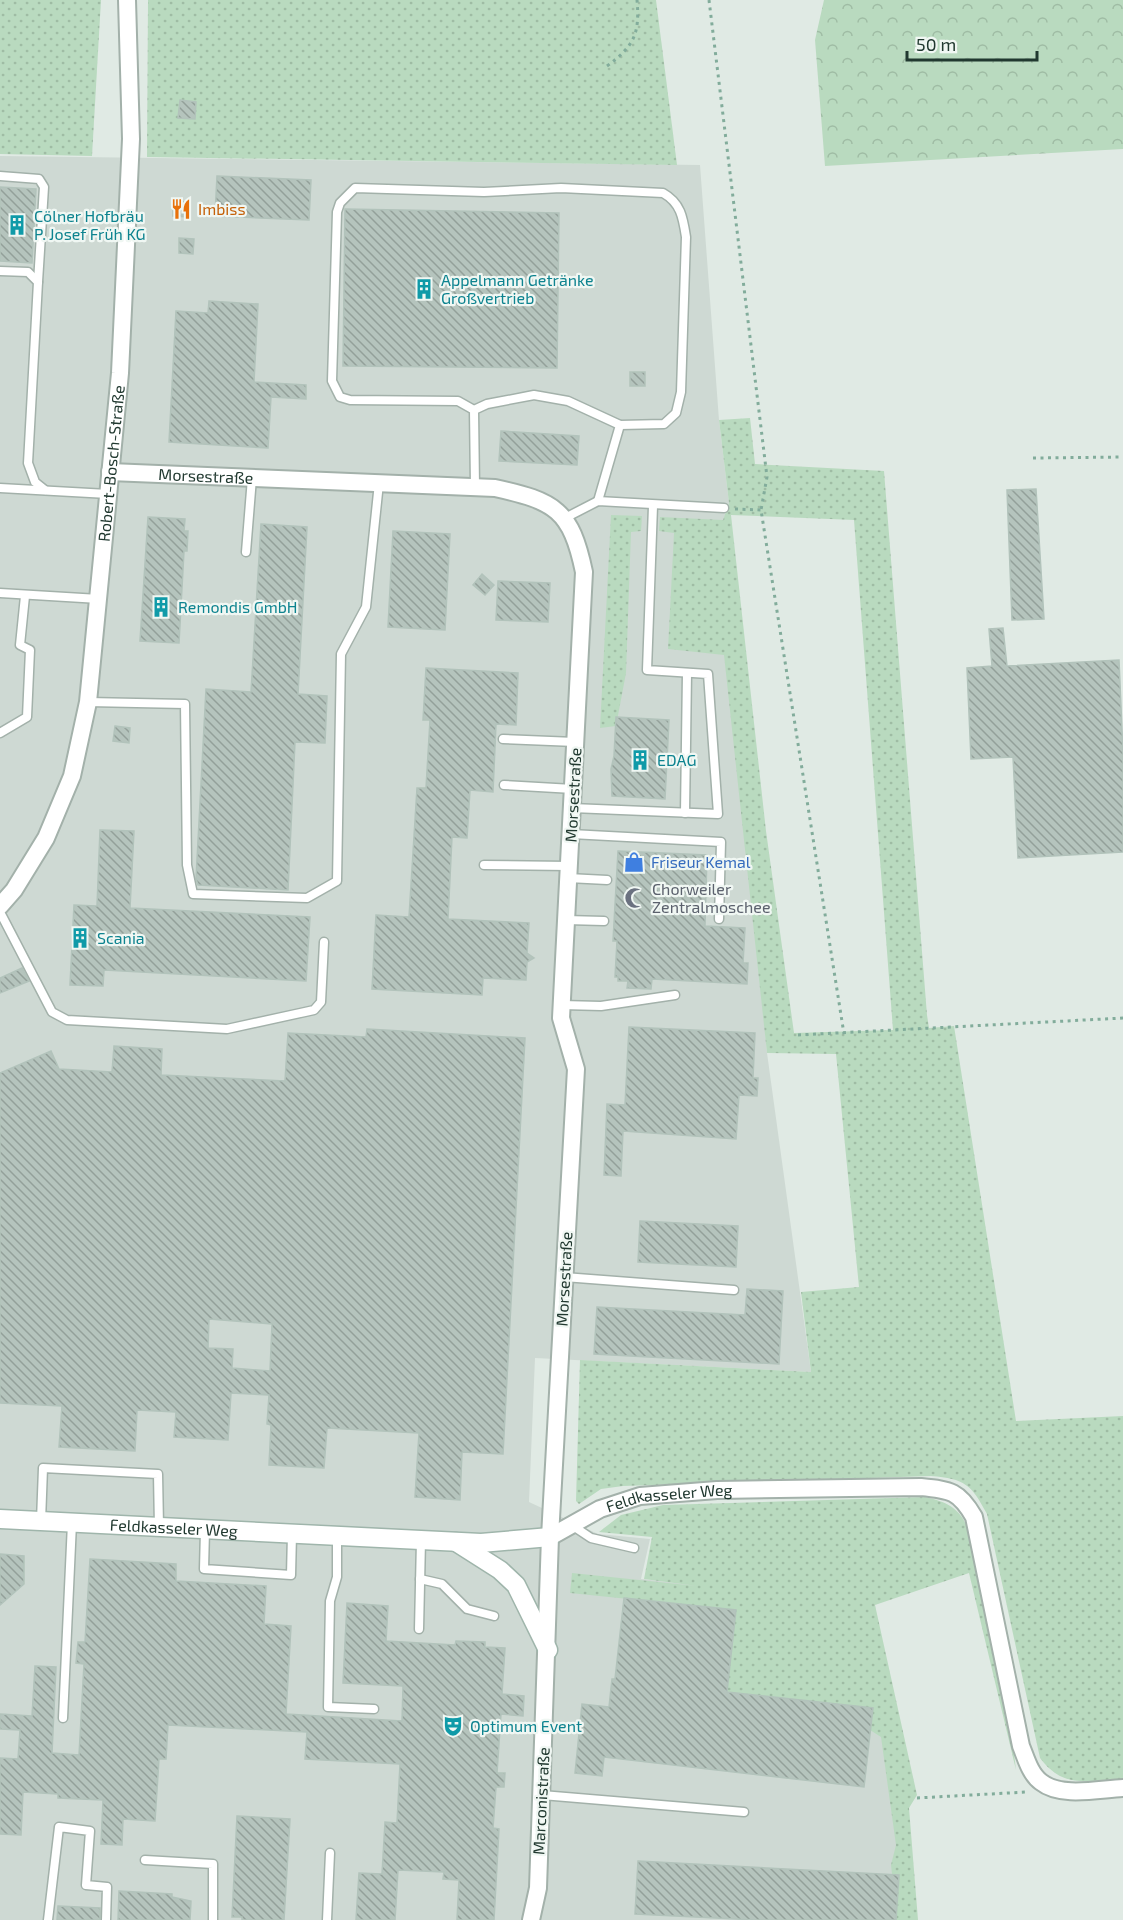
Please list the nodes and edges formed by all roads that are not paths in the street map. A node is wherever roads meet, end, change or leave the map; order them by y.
1 (127, 0) edge
2 (0, 176) edge
3 (0, 271) edge
4 (38, 282) junction
5 (474, 410) junction
6 (620, 425) junction
7 (110, 472) junction
8 (252, 478) junction
9 (379, 483) junction
10 (476, 487) junction
11 (0, 488) edge
12 (45, 490) junction
13 (108, 494) junction
14 (598, 501) junction
15 (653, 506) junction
16 (724, 508) road end
17 (565, 518) junction
18 (246, 552) dead end
19 (0, 593) edge
20 (25, 596) junction
21 (99, 599) junction
22 (687, 673) junction
23 (88, 702) junction
24 (0, 733) edge
25 (503, 740) dead end
26 (575, 742) junction
27 (504, 784) dead end
28 (573, 789) junction
29 (572, 808) junction
30 (685, 813) junction
31 (571, 834) junction
32 (484, 865) dead end
33 (569, 872) junction
34 (607, 880) dead end
35 (0, 906) edge
36 (0, 912) edge
37 (719, 919) dead end
38 (566, 920) junction
39 (604, 921) dead end
40 (324, 942) dead end
41 (675, 996) dead end
42 (562, 1005) junction
43 (564, 1277) junction
44 (734, 1290) dead end
45 (0, 1519) edge
46 (41, 1521) junction
47 (72, 1523) junction
48 (573, 1526) junction
49 (159, 1527) junction
50 (205, 1530) junction
51 (292, 1534) junction
52 (337, 1535) junction
53 (550, 1537) junction
54 (421, 1540) junction
55 (455, 1541) junction
56 (634, 1548) dead end
57 (420, 1579) junction
58 (494, 1616) dead end
59 (419, 1629) dead end
60 (548, 1650) junction
61 (374, 1709) dead end
62 (63, 1718) dead end
63 (1123, 1788) edge
64 (542, 1795) junction
65 (744, 1812) dead end
66 (330, 1853) dead end
67 (145, 1860) dead end
68 (48, 1920) edge
69 (106, 1920) edge
70 (213, 1920) edge
71 (327, 1920) edge
72 (531, 1920) edge

1 - 7 street, Robert-Bosch-Straße
2 - 4 lane
3 - 4 lane
4 - 12 lane
5 - 6 lane
5 - 6 lane
5 - 10 lane
6 - 14 lane
7 - 8 street, Morsestraße
7 - 13 street, Robert-Bosch-Straße
8 - 9 street, Morsestraße
8 - 18 lane
9 - 10 street, Morsestraße
9 - 23 lane
10 - 17 street, Morsestraße
11 - 12 lane
12 - 13 lane
13 - 21 street, Robert-Bosch-Straße
14 - 15 lane
14 - 17 lane
15 - 16 lane
15 - 22 lane
17 - 26 street, Morsestraße
19 - 20 lane
20 - 21 lane
20 - 24 lane
21 - 23 street, Robert-Bosch-Straße
22 - 30 lane
22 - 30 lane
23 - 35 street, Robert-Bosch-Straße
25 - 26 lane
26 - 28 street, Morsestraße
27 - 28 lane
28 - 29 street, Morsestraße
29 - 30 lane
29 - 31 street, Morsestraße
31 - 33 street, Morsestraße
31 - 37 lane
32 - 33 lane
33 - 34 lane
33 - 38 street, Morsestraße
36 - 40 lane
38 - 39 lane
38 - 42 street, Morsestraße
41 - 42 lane
42 - 43 street, Morsestraße
43 - 44 lane
43 - 53 street, Morsestraße
45 - 46 street, Feldkasseler Weg
46 - 47 street, Feldkasseler Weg
46 - 49 lane
47 - 49 street, Feldkasseler Weg
47 - 62 lane
48 - 53 street, Feldkasseler Weg
48 - 56 lane
48 - 63 street, Feldkasseler Weg
49 - 50 street, Feldkasseler Weg
50 - 51 street, Feldkasseler Weg
50 - 51 lane
51 - 52 street, Feldkasseler Weg
52 - 54 street, Feldkasseler Weg
52 - 61 lane
53 - 55 street, Feldkasseler Weg
53 - 60 street, Marconistraße
54 - 55 street, Feldkasseler Weg
54 - 57 lane
55 - 60 street
57 - 58 lane
57 - 59 lane
60 - 64 street, Marconistraße
64 - 65 lane
64 - 72 street, Marconistraße
66 - 71 lane
67 - 70 lane
68 - 69 lane

